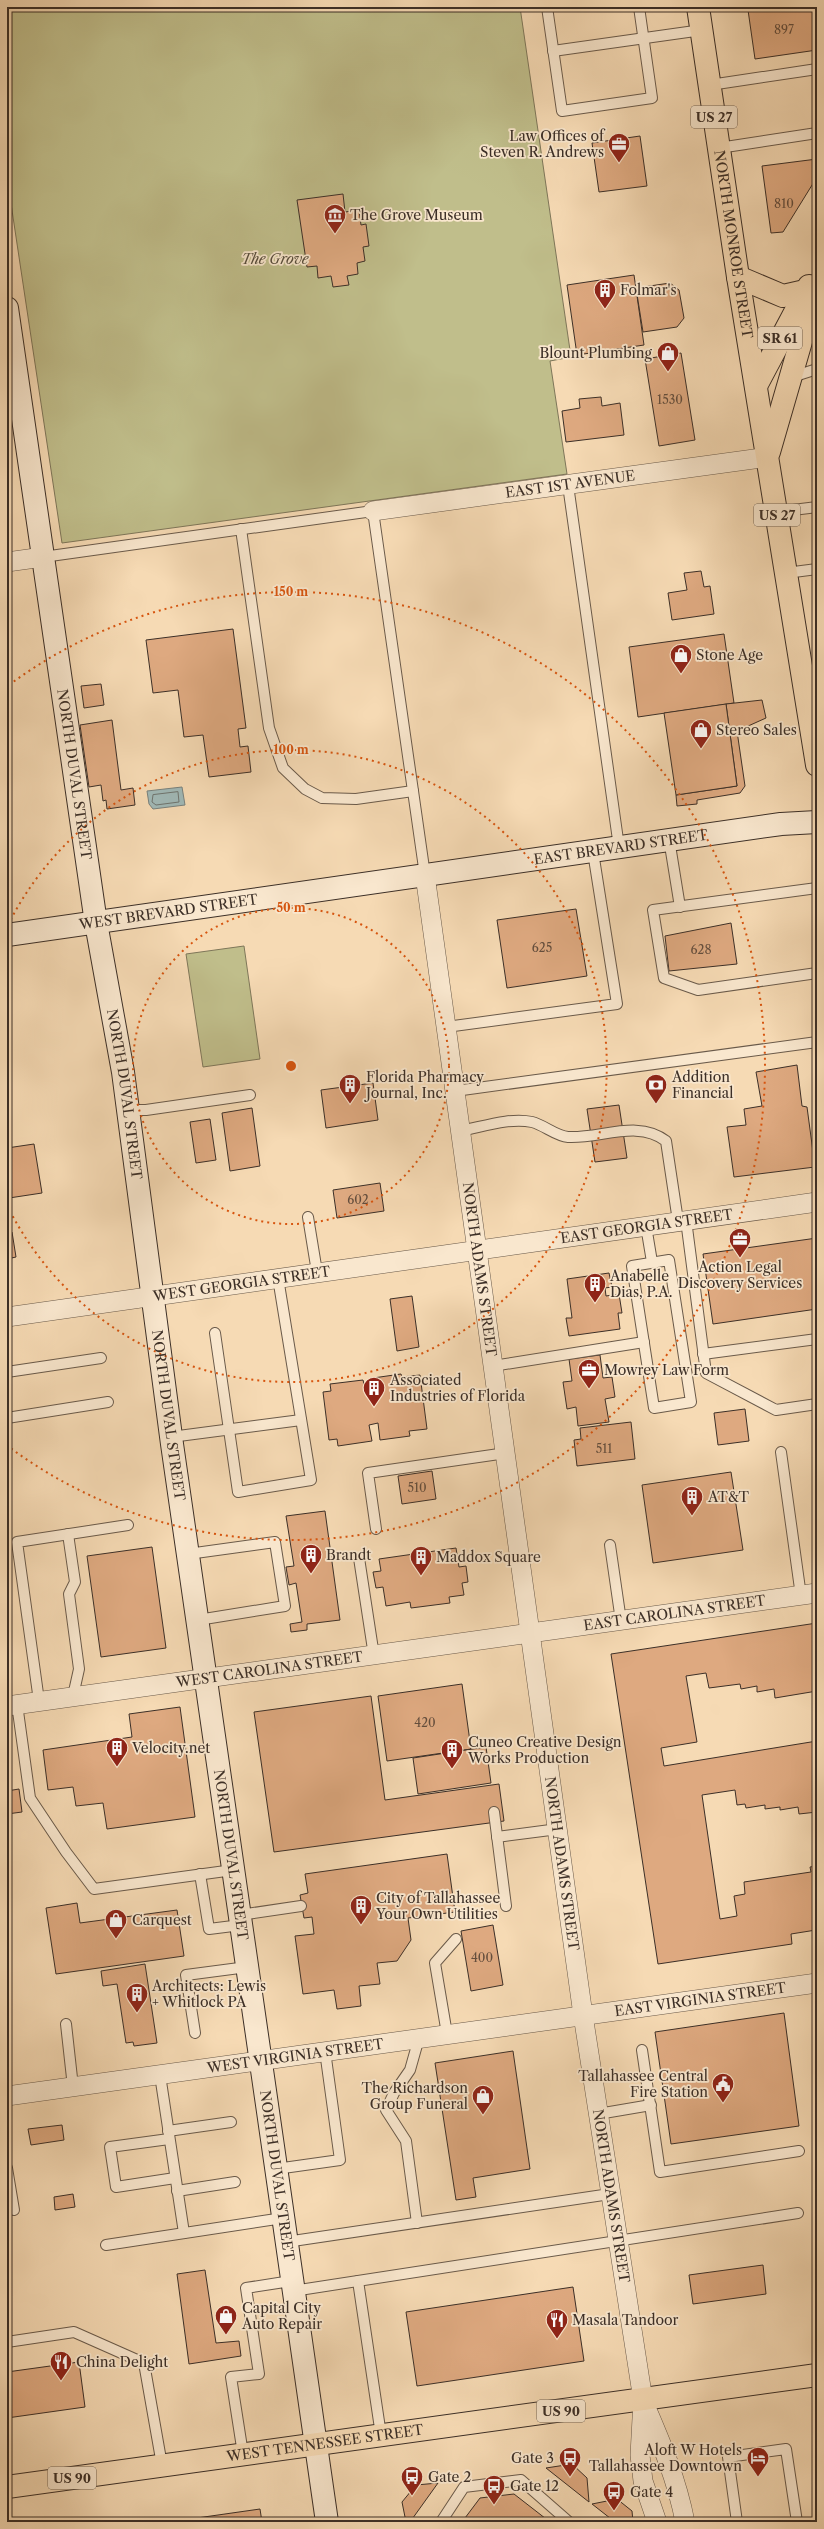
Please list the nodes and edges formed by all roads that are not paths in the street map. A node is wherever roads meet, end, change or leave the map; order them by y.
1 (547, 7) edge
2 (640, 7) edge
3 (698, 7) edge
4 (702, 30) junction
5 (644, 38) junction
6 (553, 51) junction
7 (817, 69) edge
8 (710, 85) junction
9 (817, 133) edge
10 (719, 148) junction
11 (738, 277) junction
12 (813, 284) edge
13 (7, 308) edge
14 (817, 369) edge
15 (792, 376) junction
16 (756, 386) junction
17 (768, 457) junction
18 (568, 484) junction
19 (817, 507) edge
20 (373, 511) junction
21 (776, 512) junction
22 (241, 529) junction
23 (43, 557) junction
24 (7, 562) edge
25 (817, 569) edge
26 (786, 574) junction
27 (812, 702) edge
28 (814, 731) edge
29 (817, 765) edge
30 (413, 791) junction
31 (817, 822) edge
32 (669, 840) junction
33 (619, 847) junction
34 (593, 852) junction
35 (425, 875) junction
36 (817, 888) edge
37 (680, 907) junction
38 (96, 923) junction
39 (7, 935) edge
40 (817, 973) edge
41 (446, 1027) junction
42 (817, 1042) edge
43 (454, 1090) junction
44 (250, 1095) dead end
45 (128, 1110) junction
46 (460, 1131) junction
47 (817, 1202) edge
48 (308, 1217) dead end
49 (682, 1221) junction
50 (646, 1226) junction
51 (476, 1250) junction
52 (652, 1262) junction
53 (317, 1272) junction
54 (278, 1278) junction
55 (153, 1296) junction
56 (7, 1316) edge
57 (215, 1333) dead end
58 (817, 1339) edge
59 (644, 1342) junction
60 (703, 1354) junction
61 (101, 1358) dead end
62 (493, 1366) junction
63 (7, 1372) edge
64 (108, 1402) dead end
65 (817, 1404) edge
66 (7, 1418) edge
67 (301, 1420) junction
68 (229, 1430) junction
69 (171, 1437) junction
70 (781, 1452) dead end
71 (506, 1453) junction
72 (128, 1525) dead end
73 (376, 1528) dead end
74 (68, 1534) junction
75 (610, 1545) dead end
76 (188, 1554) junction
77 (359, 1558) dead end
78 (809, 1594) edge
79 (198, 1620) junction
80 (621, 1622) junction
81 (532, 1634) junction
82 (374, 1656) junction
83 (206, 1678) junction
84 (73, 1696) junction
85 (39, 1701) junction
86 (12, 1705) edge
87 (494, 1812) dead end
88 (558, 1829) junction
89 (497, 1838) junction
90 (233, 1870) junction
91 (200, 1874) junction
92 (301, 1906) dead end
93 (506, 1906) dead end
94 (240, 1920) junction
95 (456, 1938) dead end
96 (247, 1967) junction
97 (817, 1983) edge
98 (583, 2015) junction
99 (66, 2024) dead end
100 (195, 2033) dead end
101 (447, 2034) junction
102 (419, 2038) junction
103 (642, 2050) dead end
104 (325, 2051) junction
105 (260, 2060) junction
106 (160, 2075) junction
107 (72, 2087) junction
108 (7, 2096) edge
109 (650, 2106) junction
110 (598, 2114) junction
111 (231, 2122) dead end
112 (169, 2135) junction
113 (798, 2150) dead end
114 (7, 2168) edge
115 (276, 2170) junction
116 (175, 2178) junction
117 (235, 2182) dead end
118 (177, 2191) junction
119 (610, 2194) junction
120 (14, 2210) dead end
121 (798, 2213) dead end
122 (283, 2218) junction
123 (417, 2223) junction
124 (184, 2233) junction
125 (286, 2242) junction
126 (617, 2242) junction
127 (106, 2245) dead end
128 (358, 2281) junction
129 (292, 2286) junction
130 (7, 2342) edge
131 (817, 2375) edge
132 (643, 2400) junction
133 (381, 2435) junction
134 (316, 2443) junction
135 (243, 2454) junction
136 (162, 2465) junction
137 (7, 2487) edge
138 (327, 2522) edge
139 (441, 2522) edge
140 (569, 2522) edge
141 (657, 2522) edge
142 (685, 2522) edge
143 (737, 2522) edge
144 (797, 2522) edge

1 - 6 lane
2 - 5 lane
3 - 4 main road, NORTH MONROE STREET / US 27
4 - 5 lane
4 - 8 main road, NORTH MONROE STREET / US 27
5 - 6 lane
5 - 6 lane
7 - 8 lane
8 - 10 main road, NORTH MONROE STREET / US 27
9 - 10 lane
10 - 11 main road, NORTH MONROE STREET / US 27
11 - 12 main road
11 - 16 main road, NORTH MONROE STREET / US 27
12 - 15 main road, SR 61
12 - 16 main road, SR 61
13 - 23 main road, NORTH DUVAL STREET
14 - 15 lane
15 - 17 main road, SR 61
16 - 17 main road, NORTH MONROE STREET / US 27
17 - 18 street, EAST 1ST AVENUE
17 - 21 main road, NORTH MONROE STREET / US 27
18 - 20 street, EAST 1ST AVENUE
18 - 33 lane
19 - 21 lane
20 - 22 lane
20 - 30 lane
21 - 26 main road, NORTH MONROE STREET / US 27
22 - 23 lane
22 - 30 lane
23 - 24 street
23 - 38 main road, NORTH DUVAL STREET
25 - 26 lane
26 - 27 main road, NORTH MONROE STREET / US 27
27 - 28 main road, NORTH MONROE STREET / US 27
28 - 29 main road, NORTH MONROE STREET / US 27
30 - 35 lane
31 - 32 main road, EAST BREVARD STREET
32 - 33 main road, EAST BREVARD STREET
32 - 37 lane
33 - 34 main road, EAST BREVARD STREET
34 - 35 main road, EAST BREVARD STREET
34 - 41 lane
35 - 38 main road, WEST BREVARD STREET
35 - 41 street, NORTH ADAMS STREET
36 - 37 lane
37 - 40 lane
38 - 39 main road, WEST BREVARD STREET
38 - 45 main road, NORTH DUVAL STREET
41 - 43 street, NORTH ADAMS STREET
42 - 43 lane
43 - 46 street, NORTH ADAMS STREET
44 - 45 lane
45 - 55 main road, NORTH DUVAL STREET
46 - 49 lane
46 - 51 street, NORTH ADAMS STREET
47 - 49 street, EAST GEORGIA STREET
48 - 53 lane
49 - 50 street, EAST GEORGIA STREET
49 - 60 lane
50 - 51 street, EAST GEORGIA STREET
50 - 52 lane
51 - 53 street, WEST GEORGIA STREET
51 - 62 street, NORTH ADAMS STREET
52 - 59 lane
52 - 59 lane
53 - 54 street, WEST GEORGIA STREET
54 - 55 street, WEST GEORGIA STREET
54 - 67 lane
55 - 56 street, WEST GEORGIA STREET
55 - 69 main road, NORTH DUVAL STREET
57 - 68 lane
58 - 60 lane
59 - 62 lane
60 - 65 lane
61 - 63 lane
62 - 71 street, NORTH ADAMS STREET
64 - 66 lane
67 - 68 lane
67 - 68 lane
68 - 69 lane
69 - 76 main road, NORTH DUVAL STREET
70 - 78 lane
71 - 73 lane
71 - 81 street, NORTH ADAMS STREET
72 - 74 lane
74 - 84 lane
74 - 85 lane
75 - 80 lane
76 - 79 main road, NORTH DUVAL STREET
76 - 79 lane
77 - 82 lane
78 - 80 street, EAST CAROLINA STREET
79 - 83 main road, NORTH DUVAL STREET
80 - 81 street, EAST CAROLINA STREET
81 - 82 street, WEST CAROLINA STREET
81 - 88 street, NORTH ADAMS STREET
82 - 83 street, WEST CAROLINA STREET
83 - 84 street, WEST CAROLINA STREET
83 - 90 main road, NORTH DUVAL STREET
84 - 85 street, WEST CAROLINA STREET
85 - 86 street, WEST CAROLINA STREET
86 - 91 lane
87 - 89 lane
88 - 89 lane
88 - 98 street, NORTH ADAMS STREET
89 - 93 lane
90 - 91 lane
90 - 94 main road, NORTH DUVAL STREET
91 - 94 lane
92 - 94 lane
94 - 96 main road, NORTH DUVAL STREET
95 - 101 lane
96 - 100 lane
96 - 105 main road, NORTH DUVAL STREET
97 - 98 street, EAST VIRGINIA STREET
98 - 101 street, WEST VIRGINIA STREET
98 - 110 street, NORTH ADAMS STREET
99 - 107 lane
101 - 102 street, WEST VIRGINIA STREET
102 - 104 street, WEST VIRGINIA STREET
102 - 123 lane
103 - 109 lane
104 - 105 street, WEST VIRGINIA STREET
104 - 115 lane
105 - 106 street, WEST VIRGINIA STREET
105 - 115 main road, NORTH DUVAL STREET
106 - 107 street, WEST VIRGINIA STREET
106 - 112 lane
107 - 108 street, WEST VIRGINIA STREET
109 - 110 lane
109 - 113 lane
110 - 119 street, NORTH ADAMS STREET
111 - 112 lane
112 - 116 lane
112 - 116 lane
114 - 120 lane
115 - 122 main road, NORTH DUVAL STREET
116 - 118 lane
117 - 118 lane
118 - 124 lane
119 - 123 lane
119 - 126 street, NORTH ADAMS STREET
121 - 126 lane
122 - 124 lane
122 - 125 main road, NORTH DUVAL STREET
123 - 125 lane
124 - 127 lane
125 - 129 main road, NORTH DUVAL STREET
126 - 128 lane
126 - 132 street, NORTH ADAMS STREET
128 - 129 lane
128 - 133 lane
129 - 134 main road, NORTH DUVAL STREET
129 - 135 lane
130 - 136 lane
131 - 132 main road, US 90
132 - 133 main road, WEST TENNESSEE STREET / US 90
132 - 141 street, NORTH ADAMS STREET
132 - 142 street, NORTH ADAMS STREET
133 - 134 main road, WEST TENNESSEE STREET / US 90
134 - 135 main road, WEST TENNESSEE STREET / US 90
134 - 138 main road, NORTH DUVAL STREET
135 - 136 main road, WEST TENNESSEE STREET / US 90
136 - 137 main road, WEST TENNESSEE STREET / US 90
139 - 140 lane
143 - 144 lane

